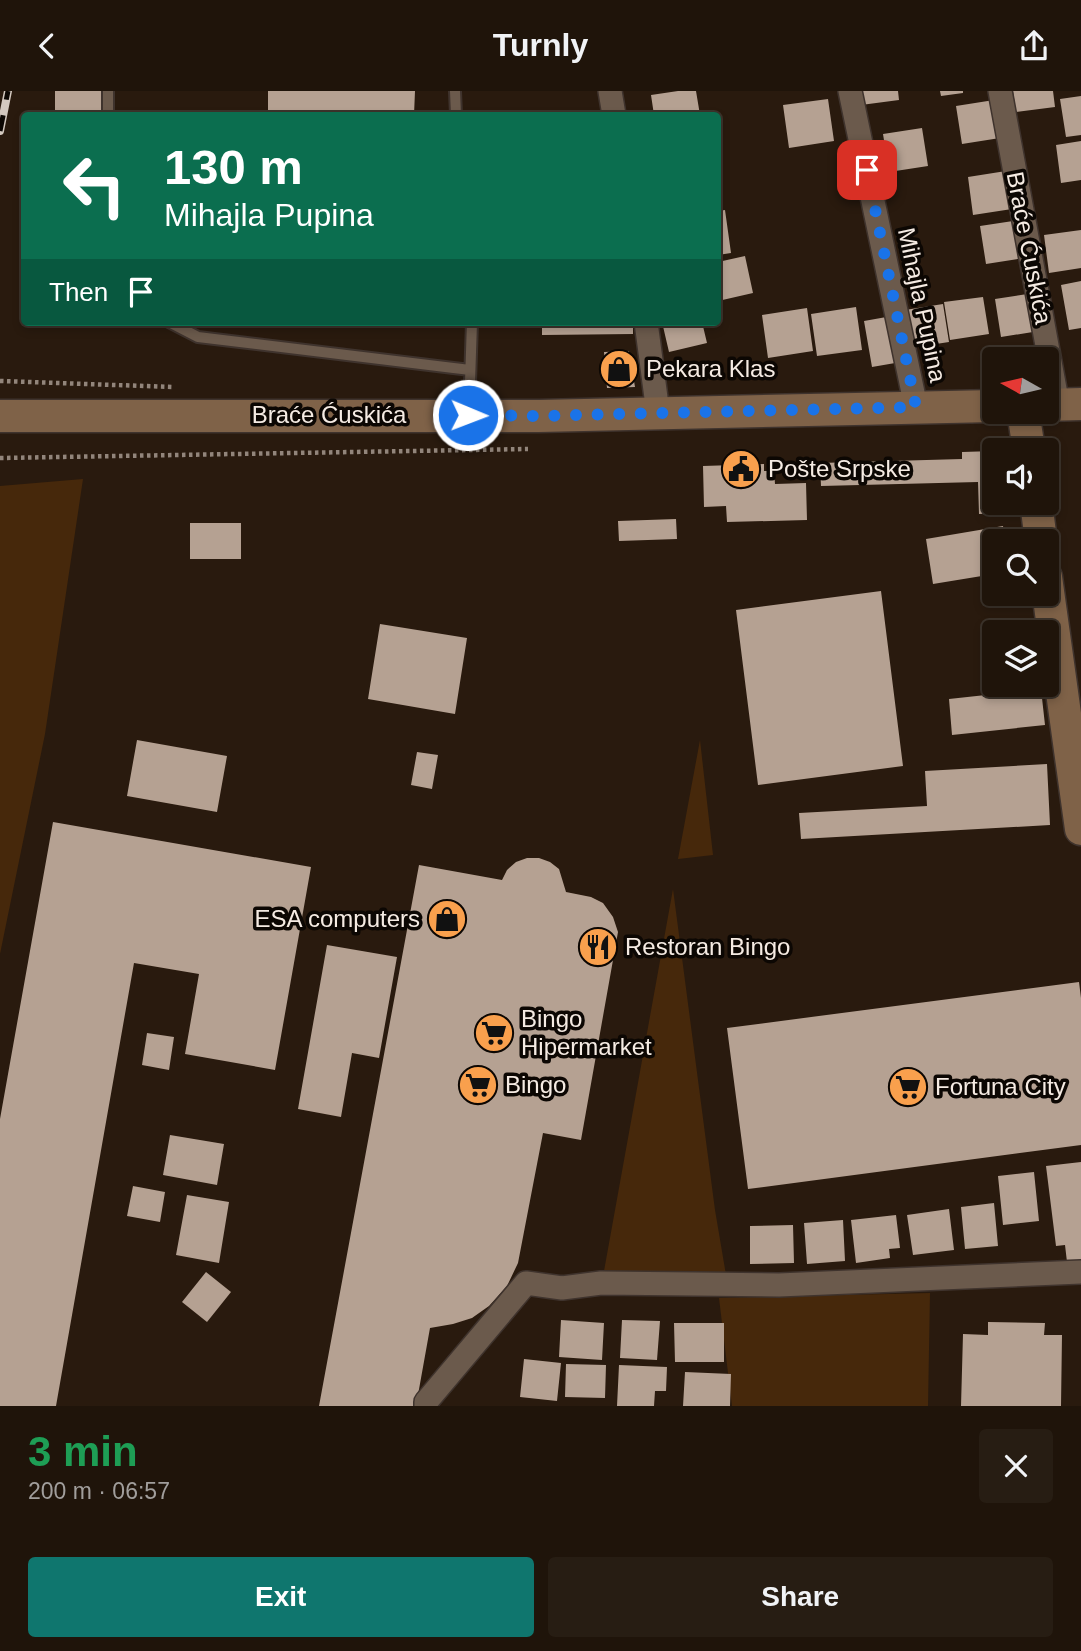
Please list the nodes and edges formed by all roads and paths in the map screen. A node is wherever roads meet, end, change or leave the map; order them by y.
1 (108, 91) edge
2 (455, 91) edge
3 (610, 91) edge
4 (850, 91) edge
5 (1000, 91) edge
6 (108, 112) edge
7 (456, 112) edge
8 (614, 112) edge
9 (177, 326) edge
10 (472, 326) edge
11 (647, 326) edge
12 (470, 370) junction
13 (1062, 405) edge
14 (982, 406) edge
15 (916, 407) junction
16 (658, 413) junction
17 (468, 415) junction
18 (0, 416) edge
19 (527, 449) dead end
20 (0, 458) edge
21 (1050, 606) edge
22 (1081, 829) edge
23 (1081, 1272) edge
24 (426, 1406) edge

1 - 6 lane
2 - 7 lane
3 - 8 street
4 - 15 street, Mihajla Pupina
5 - 13 street, Braće Ćuskića
9 - 12 lane
10 - 12 lane
11 - 16 street
12 - 17 lane
14 - 15 main road, Braće Ćuskića
15 - 16 main road, Braće Ćuskića
16 - 17 main road, Braće Ćuskića
17 - 18 main road, Braće Ćuskića
19 - 20 path
21 - 22 main road
23 - 24 street

